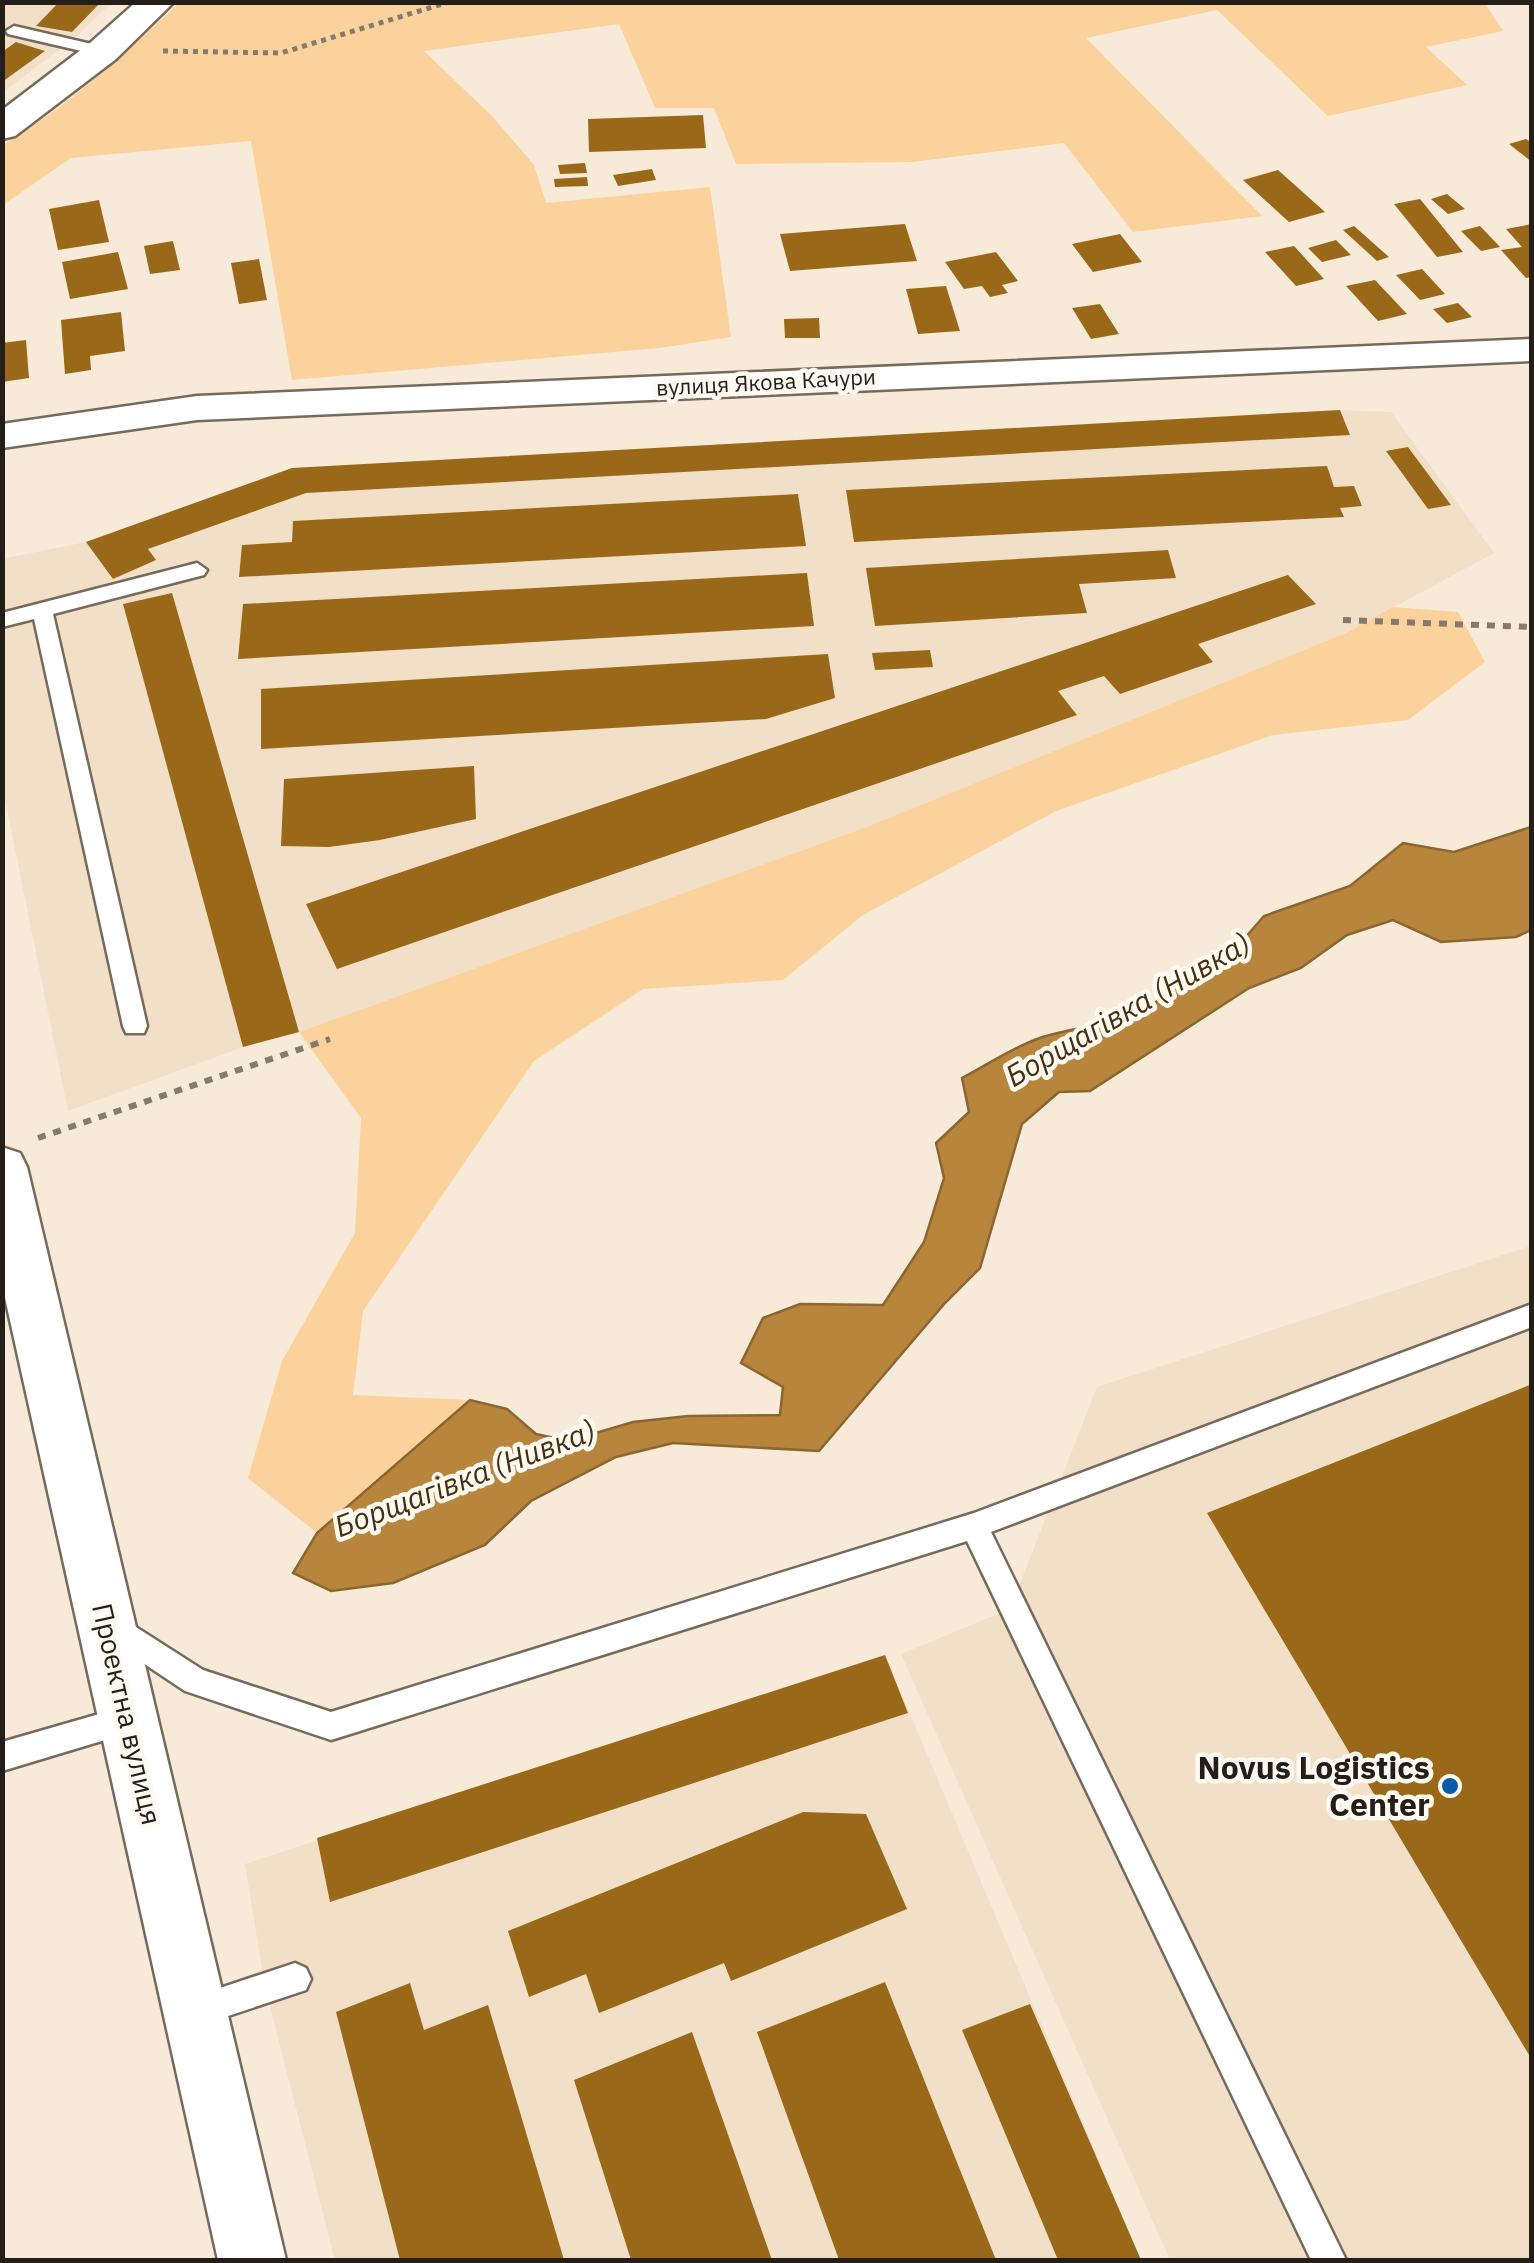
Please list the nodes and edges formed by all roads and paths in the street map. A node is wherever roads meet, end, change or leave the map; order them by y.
1 (157, 2) edge
2 (449, 2) edge
3 (14, 30) dead end
4 (108, 47) junction
5 (2, 128) edge
6 (1532, 350) edge
7 (2, 436) edge
8 (197, 570) dead end
9 (42, 609) junction
10 (2, 620) edge
11 (1344, 620) dead end
12 (1532, 627) edge
13 (135, 1026) dead end
14 (330, 1039) dead end
15 (12, 1155) edge
16 (1532, 1316) edge
17 (974, 1526) junction
18 (105, 1622) junction
19 (126, 1720) junction
20 (2, 1757) edge
21 (295, 1979) dead end
22 (195, 2011) junction
23 (252, 2260) edge
24 (1330, 2260) edge

1 - 4 highway
2 - 4 path
3 - 4 lane
4 - 5 highway
6 - 7 street, вулиця Якова Качури
8 - 9 lane
9 - 10 lane
9 - 13 lane
11 - 12 path
14 - 15 path
15 - 18 street, Проектна вулиця
16 - 17 lane
17 - 18 lane
17 - 24 lane
18 - 19 street, Проектна вулиця
19 - 20 lane
19 - 22 street, Проектна вулиця
21 - 22 lane
22 - 23 street, Проектна вулиця

